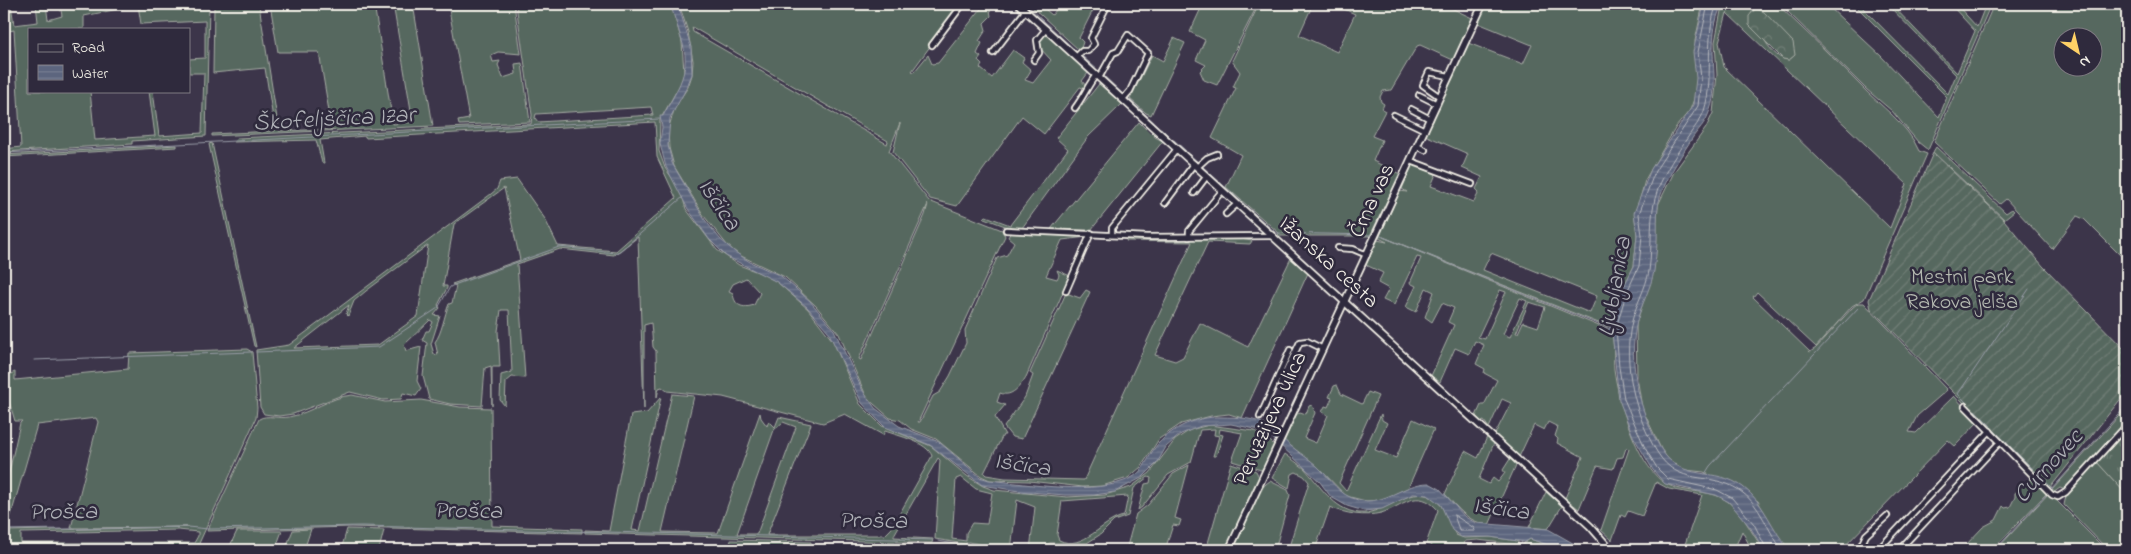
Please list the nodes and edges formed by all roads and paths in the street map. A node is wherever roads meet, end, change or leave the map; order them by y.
1 (963, 4) edge
2 (1108, 4) edge
3 (1483, 4) edge
4 (1023, 6) edge
5 (1046, 29) junction
6 (1037, 40) junction
7 (1030, 41) dead end
8 (932, 45) dead end
9 (993, 53) dead end
10 (1076, 57) junction
11 (1034, 60) dead end
12 (1098, 76) junction
13 (1449, 76) junction
14 (1419, 95) dead end
15 (1440, 96) junction
16 (1122, 99) junction
17 (1437, 104) junction
18 (1075, 108) dead end
19 (1411, 109) dead end
20 (1394, 115) dead end
21 (1430, 119) junction
22 (1425, 130) junction
23 (1417, 146) junction
24 (1177, 149) junction
25 (1425, 150) dead end
26 (1217, 154) dead end
27 (1410, 161) junction
28 (1195, 166) junction
29 (1207, 176) junction
30 (1472, 184) dead end
31 (1222, 190) junction
32 (1194, 193) dead end
33 (1165, 203) dead end
34 (1237, 204) junction
35 (1226, 214) dead end
36 (1006, 230) dead end
37 (1091, 233) junction
38 (1112, 235) junction
39 (1272, 236) junction
40 (1189, 237) junction
41 (1338, 248) dead end
42 (1367, 255) junction
43 (1066, 291) dead end
44 (1344, 302) junction
45 (1323, 349) junction
46 (1290, 350) dead end
47 (1280, 384) dead end
48 (1965, 406) dead end
49 (1260, 417) dead end
50 (2127, 425) edge
51 (1990, 431) junction
52 (2000, 442) junction
53 (1887, 516) dead end
54 (1229, 550) edge
55 (1611, 550) edge
56 (1859, 550) edge
57 (1878, 550) edge
58 (1898, 550) edge

1 - 8 street
2 - 10 street
3 - 13 street, Črna vas
4 - 5 street, Ižanska cesta
4 - 9 street
5 - 6 street
5 - 10 street, Ižanska cesta
6 - 7 street
6 - 11 street
10 - 12 street, Ižanska cesta
12 - 16 street, Ižanska cesta
12 - 16 street
12 - 18 street
13 - 15 street, Črna vas
13 - 15 street
14 - 17 street
15 - 17 street, Črna vas
16 - 24 street, Ižanska cesta
17 - 21 street, Črna vas
19 - 21 street
20 - 22 street
21 - 22 street, Črna vas
22 - 23 street, Črna vas
23 - 25 street, Črna vas
23 - 27 street, Črna vas
24 - 28 street, Ižanska cesta
24 - 38 street
26 - 28 street
27 - 30 street, Črna vas
27 - 42 street, Črna vas
28 - 29 street, Ižanska cesta
28 - 33 street
29 - 31 street, Ižanska cesta
29 - 32 street
31 - 34 street, Ižanska cesta
31 - 40 street
34 - 35 street
34 - 39 street, Ižanska cesta
36 - 37 street
37 - 38 street
37 - 43 street
38 - 40 street
39 - 40 street
39 - 44 street, Ižanska cesta
41 - 42 street, Črna vas
42 - 44 street, Črna vas
44 - 45 street, Peruzzijeva ulica
44 - 55 street, Ižanska cesta
45 - 47 street
45 - 54 street, Peruzzijeva ulica
46 - 49 street
48 - 51 street
50 - 52 street
51 - 52 street
51 - 57 street
52 - 58 street
53 - 56 street

